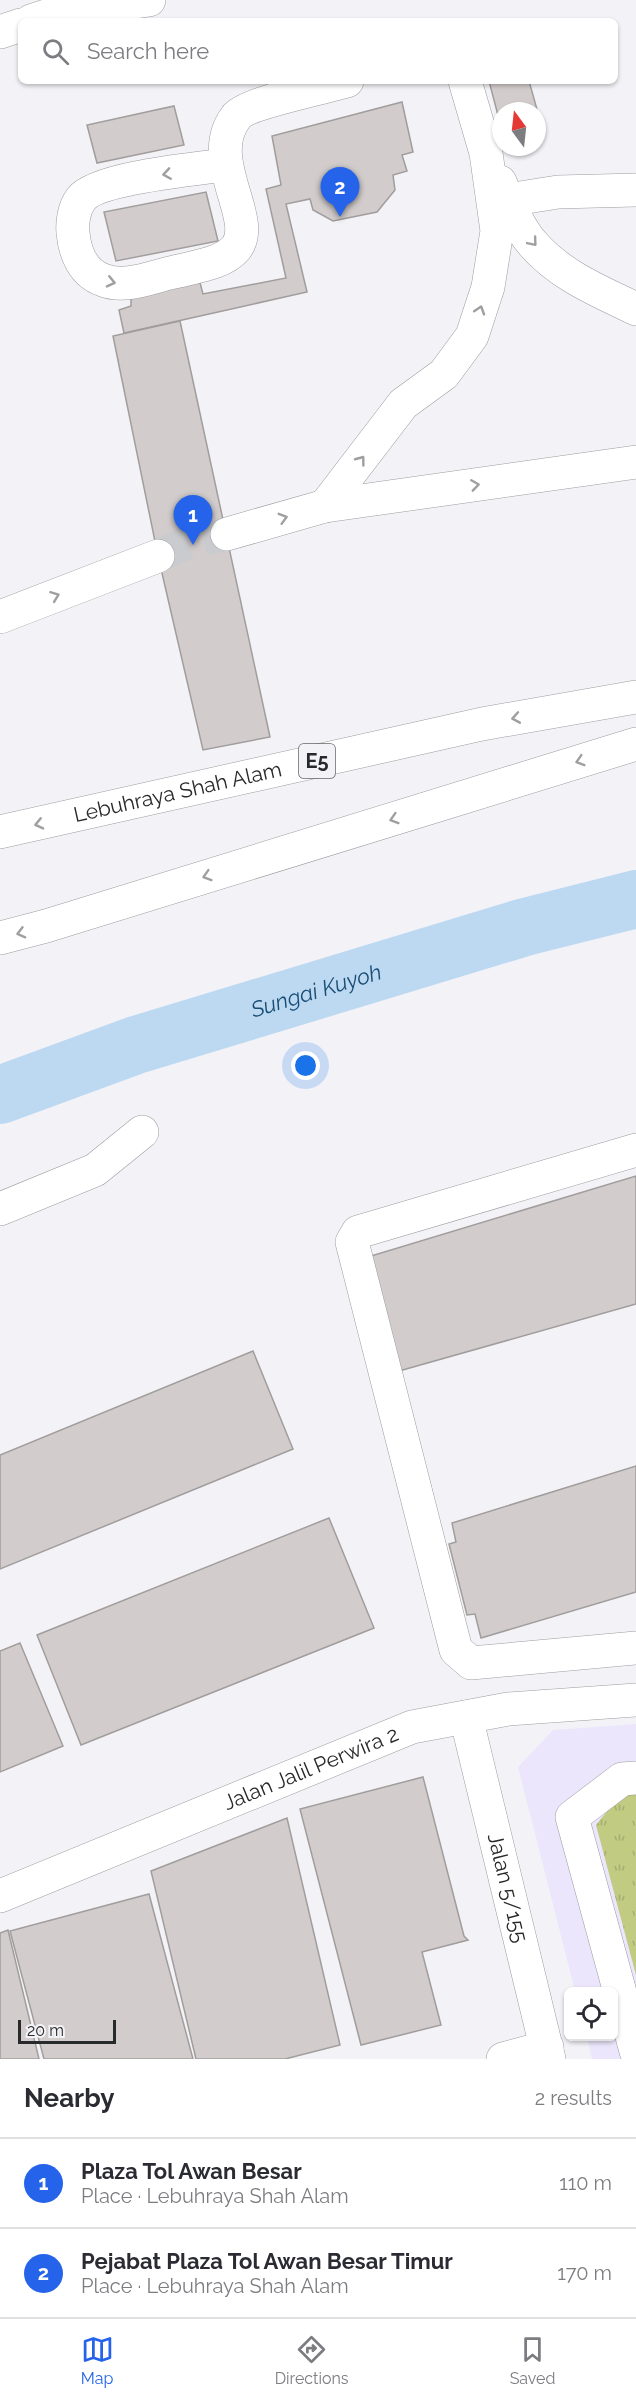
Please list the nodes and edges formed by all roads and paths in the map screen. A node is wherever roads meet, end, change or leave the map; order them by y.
1 (149, 0) edge
2 (43, 12) edge
3 (18, 26) edge
4 (0, 32) edge
5 (336, 84) edge
6 (466, 84) edge
7 (486, 153) junction
8 (225, 165) junction
9 (636, 190) edge
10 (508, 200) junction
11 (636, 309) edge
12 (636, 462) edge
13 (325, 507) junction
14 (227, 534) tunnel mouth
15 (158, 556) tunnel mouth
16 (0, 617) edge
17 (636, 697) edge
18 (636, 744) edge
19 (0, 832) edge
20 (0, 938) edge
21 (142, 1132) dead end
22 (636, 1150) edge
23 (0, 1209) edge
24 (636, 1648) edge
25 (636, 1700) edge
26 (466, 1717) junction
27 (636, 1778) edge
28 (0, 1896) edge
29 (636, 2051) edge
30 (548, 2053) edge
31 (503, 2059) edge

1 - 2 main road
3 - 4 main road
5 - 8 main road
6 - 7 main road
7 - 10 main road
13 -> 7 main road
8 -> 8 main road
9 - 10 main road
10 -> 11 main road
13 -> 12 main road
14 -> 13 main road
16 -> 15 main road
17 -> 19 main road, Lebuhraya Shah Alam / E5
18 -> 20 main road
21 - 23 main road
22 - 24 main road
25 - 26 main road, Jalan Jalil Perwira 2
26 - 28 main road, Jalan Jalil Perwira 2
26 - 30 main road, Jalan 5/155
27 - 29 main road
30 - 31 main road

